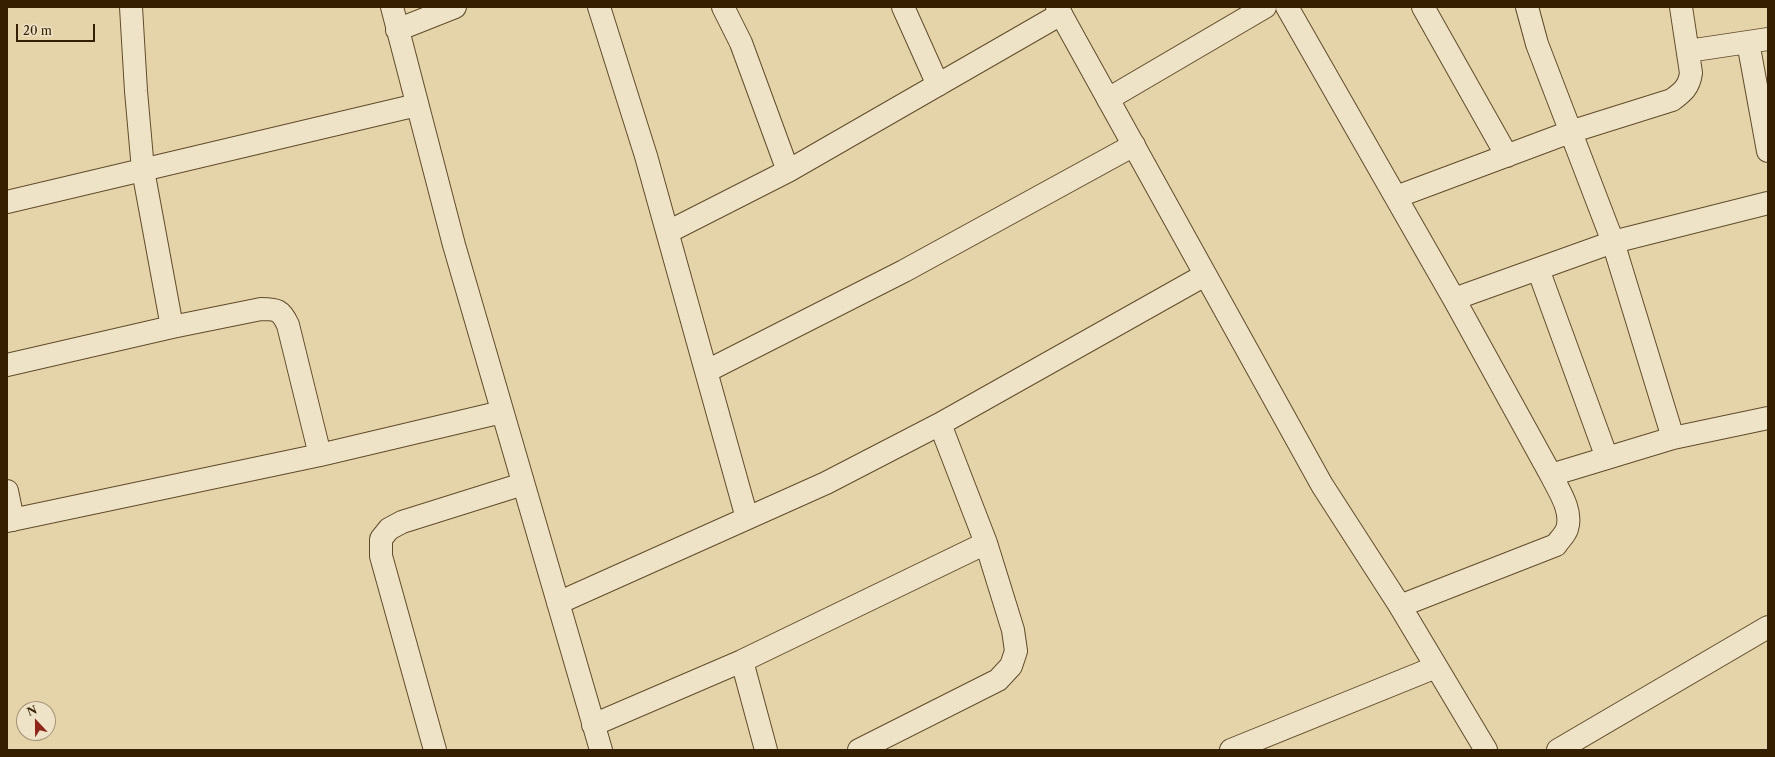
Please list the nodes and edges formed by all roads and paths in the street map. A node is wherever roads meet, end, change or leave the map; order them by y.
1 (131, 7) edge
2 (392, 7) edge
3 (455, 7) edge
4 (599, 7) edge
5 (723, 7) edge
6 (903, 7) edge
7 (1265, 7) edge
8 (1287, 7) edge
9 (1423, 7) edge
10 (1527, 7) edge
11 (1680, 7) edge
12 (1059, 11) edge
13 (397, 30) junction
14 (1758, 41) edge
15 (1688, 51) junction
16 (938, 85) junction
17 (1108, 99) junction
18 (417, 105) junction
19 (1570, 132) junction
20 (1134, 145) junction
21 (1768, 151) edge
22 (1507, 156) junction
23 (143, 170) junction
24 (788, 171) junction
25 (1396, 197) junction
26 (7, 202) edge
27 (1768, 203) edge
28 (668, 232) junction
29 (1613, 242) junction
30 (1538, 269) junction
31 (1205, 275) junction
32 (1454, 299) junction
33 (172, 327) junction
34 (7, 365) edge
35 (707, 371) junction
36 (502, 412) junction
37 (1768, 418) edge
38 (940, 424) junction
39 (1672, 438) junction
40 (320, 455) junction
41 (1607, 458) junction
42 (1550, 475) junction
43 (523, 484) junction
44 (7, 491) edge
45 (747, 518) junction
46 (10, 520) edge
47 (986, 542) junction
48 (558, 603) junction
49 (1400, 606) junction
50 (1768, 627) edge
51 (742, 661) junction
52 (1436, 667) junction
53 (594, 725) junction
54 (434, 750) edge
55 (601, 750) edge
56 (766, 750) edge
57 (859, 750) edge
58 (1231, 750) edge
59 (1486, 750) edge
60 (1558, 750) edge

1 - 23 street
2 - 13 street
3 - 13 street
4 - 28 street
5 - 24 street
6 - 16 street
7 - 17 street
8 - 25 street
9 - 22 street
10 - 19 street
11 - 15 street
12 - 16 street
12 - 17 street
13 - 18 street
14 - 15 street
14 - 21 street
15 - 19 street
16 - 24 street
17 - 20 street
18 - 23 street
18 - 36 street
19 - 22 street
19 - 29 street
20 - 31 street
20 - 35 street
22 - 25 street
23 - 26 street
23 - 33 street
24 - 28 street
25 - 32 street
27 - 29 street
28 - 35 street
29 - 30 street
29 - 39 street
30 - 32 street
30 - 41 street
31 - 38 street
31 - 49 street
32 - 42 street
33 - 34 street
33 - 40 street
35 - 45 street
36 - 40 street
36 - 43 street
37 - 39 street
38 - 45 street
38 - 47 street
39 - 41 street
40 - 46 street
41 - 42 street
42 - 49 street
43 - 48 street
43 - 54 street
44 - 46 street
45 - 48 street
47 - 51 street
47 - 57 street
48 - 53 street
49 - 52 street
50 - 60 street
51 - 53 street
51 - 56 street
52 - 58 street
52 - 59 street
53 - 55 street

